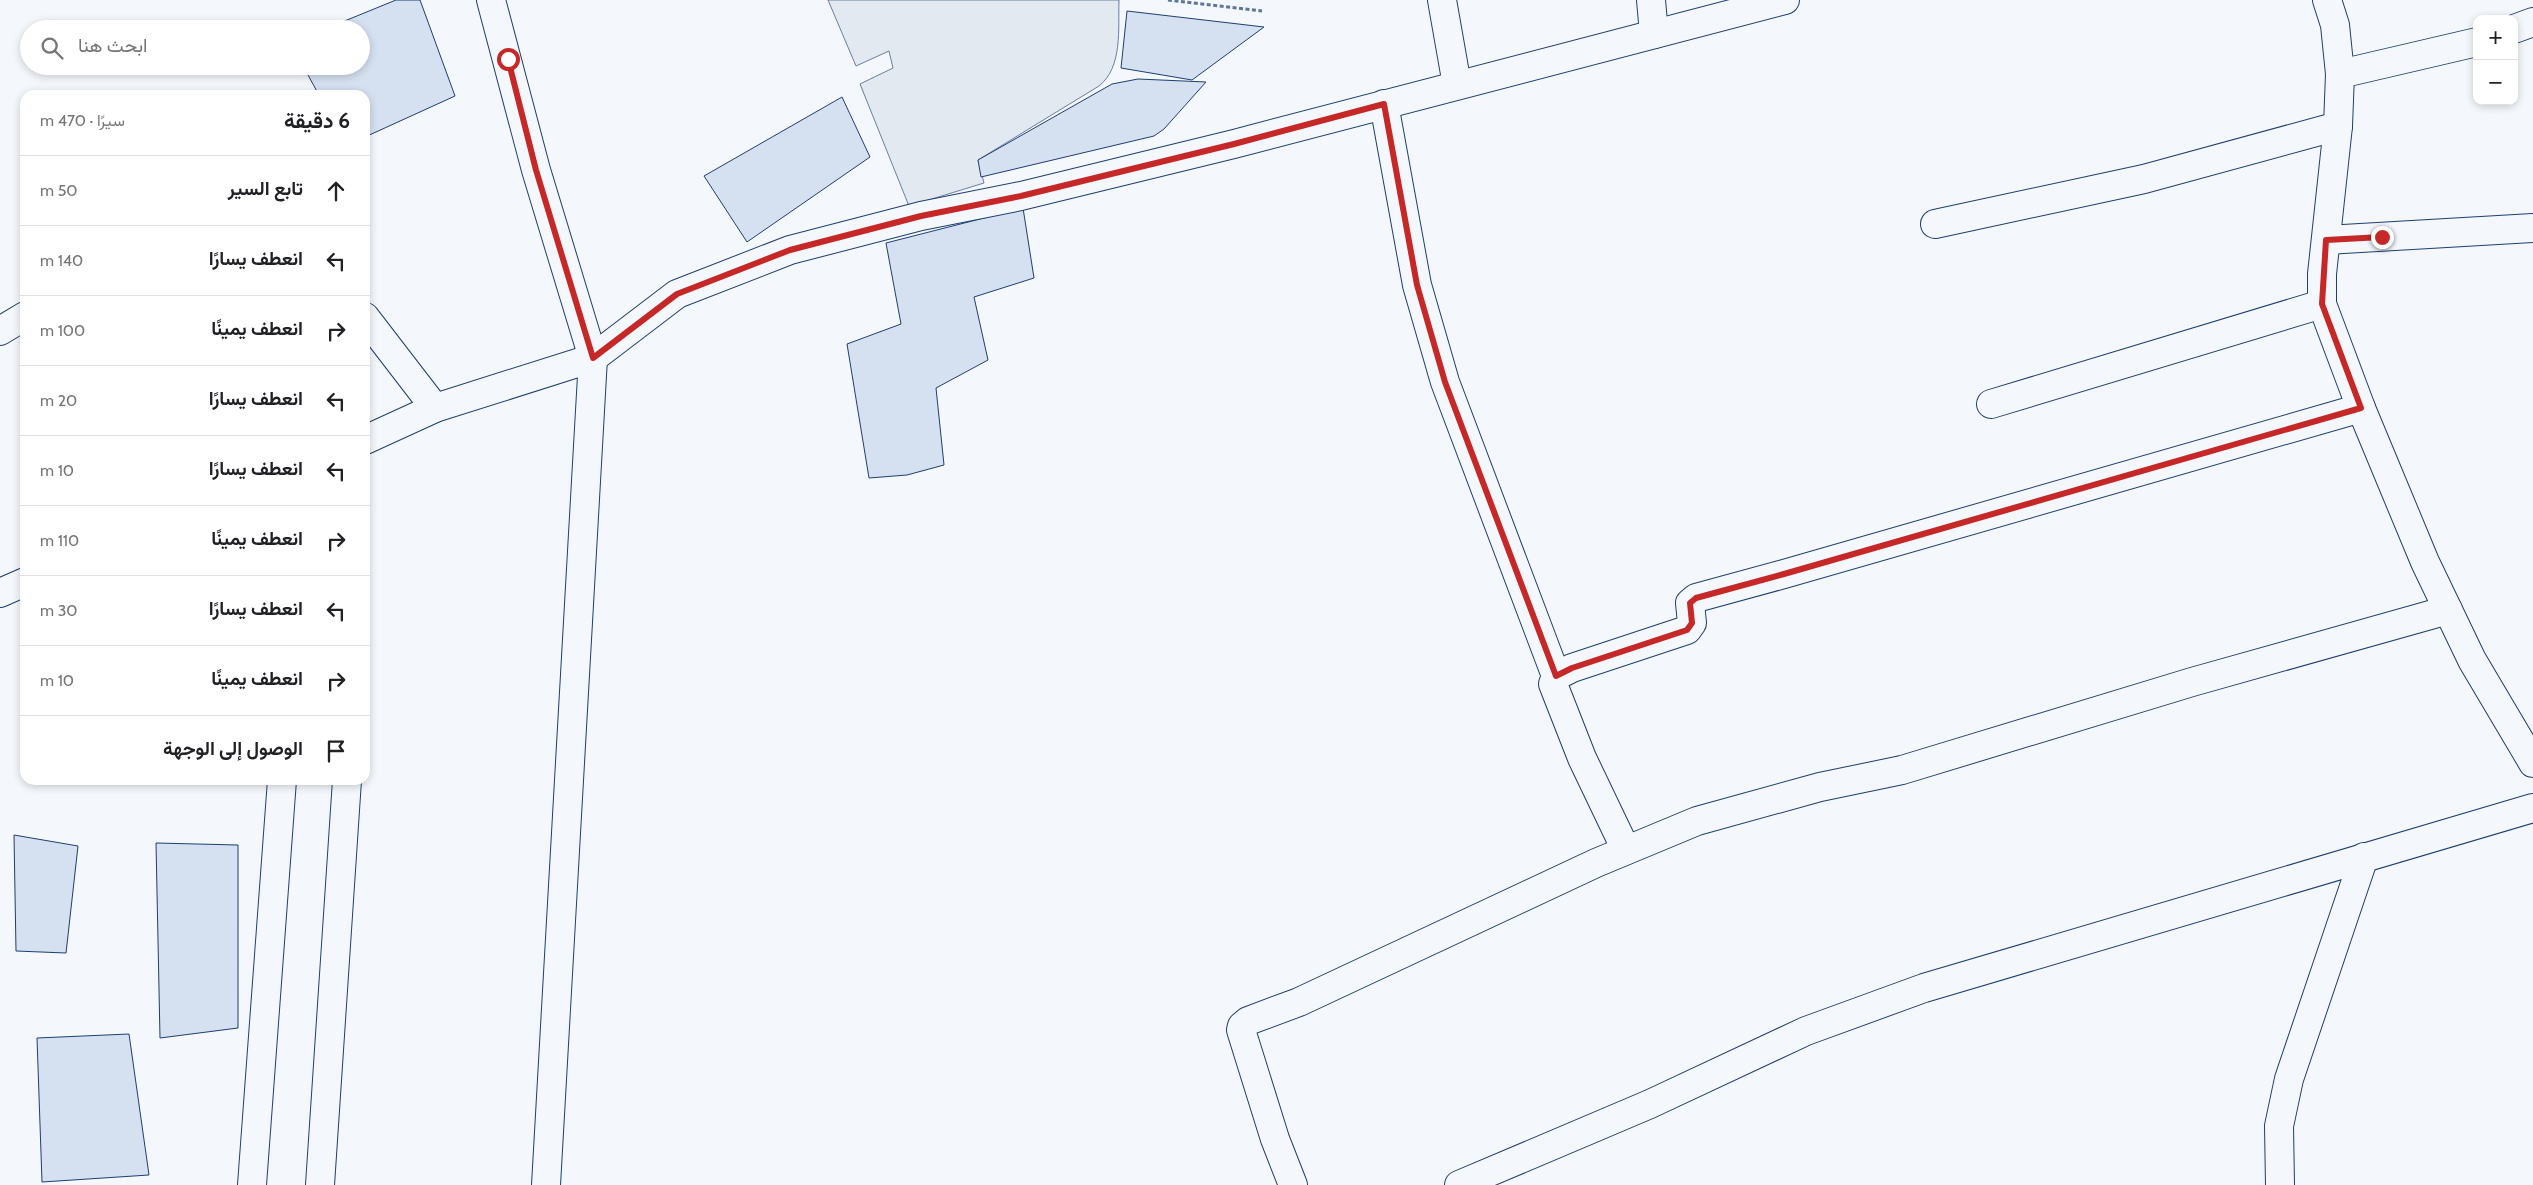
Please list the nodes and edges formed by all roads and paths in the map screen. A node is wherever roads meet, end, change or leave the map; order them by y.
1 (491, 0) edge
2 (1168, 0) edge
3 (1442, 0) edge
4 (1651, 0) edge
5 (1785, 0) edge
6 (2327, 0) edge
7 (1262, 11) dead end
8 (2533, 22) edge
9 (2518, 28) edge
10 (1654, 34) junction
11 (2473, 43) edge
12 (2340, 74) junction
13 (1457, 85) junction
14 (1384, 104) junction
15 (2338, 126) junction
16 (1935, 224) dead end
17 (2533, 228) edge
18 (2326, 240) junction
19 (2322, 304) junction
20 (20, 319) edge
21 (370, 323) edge
22 (0, 332) edge
23 (593, 358) junction
24 (1991, 404) dead end
25 (436, 408) junction
26 (2361, 408) junction
27 (370, 438) edge
28 (20, 584) edge
29 (0, 593) edge
30 (2448, 610) junction
31 (1556, 676) junction
32 (2533, 763) edge
33 (282, 785) edge
34 (348, 785) edge
35 (2533, 808) edge
36 (1626, 850) junction
37 (2364, 858) junction
38 (252, 1185) edge
39 (320, 1185) edge
40 (546, 1185) edge
41 (1293, 1185) edge
42 (1459, 1185) edge
43 (2280, 1185) edge

1 - 23 street
2 - 7 path
3 - 13 street
4 - 10 street
5 - 10 street
6 - 12 street
8 - 9 street
10 - 13 street
11 - 12 street
12 - 15 street
13 - 14 street
14 - 23 street
14 - 31 street
15 - 16 street
15 - 18 street
17 - 18 street
18 - 19 street
19 - 24 street
19 - 26 street
20 - 22 street
21 - 25 street
23 - 25 street
23 - 40 street
25 - 27 street
26 - 30 street
26 - 31 street
28 - 29 street
30 - 32 street
30 - 36 street
31 - 36 street
33 - 38 street
34 - 39 street
35 - 37 street
36 - 41 street
37 - 42 street
37 - 43 street

